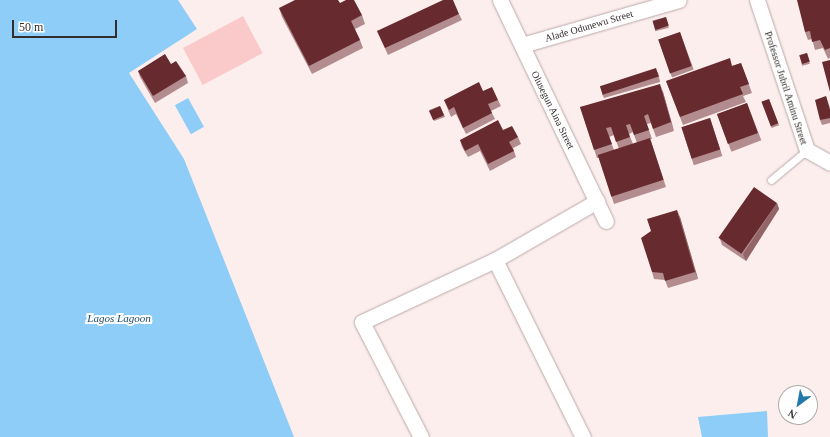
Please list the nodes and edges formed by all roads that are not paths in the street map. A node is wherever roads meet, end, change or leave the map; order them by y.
1 (500, 0) edge
2 (679, 0) edge
3 (757, 0) edge
4 (522, 45) junction
5 (807, 150) junction
6 (830, 163) edge
7 (771, 180) dead end
8 (597, 201) junction
9 (606, 221) dead end
10 (495, 260) junction
11 (421, 437) edge
12 (583, 437) edge

1 - 4 street, Olusegun Aina Street
2 - 4 street, Alade Odunewu Street
3 - 5 street, Professor Jubril Aminu Street
4 - 8 street, Olusegun Aina Street
5 - 6 street, Professor Jubril Aminu Street
5 - 7 lane
8 - 9 street, Olusegun Aina Street
8 - 10 street
10 - 11 street
10 - 12 street

